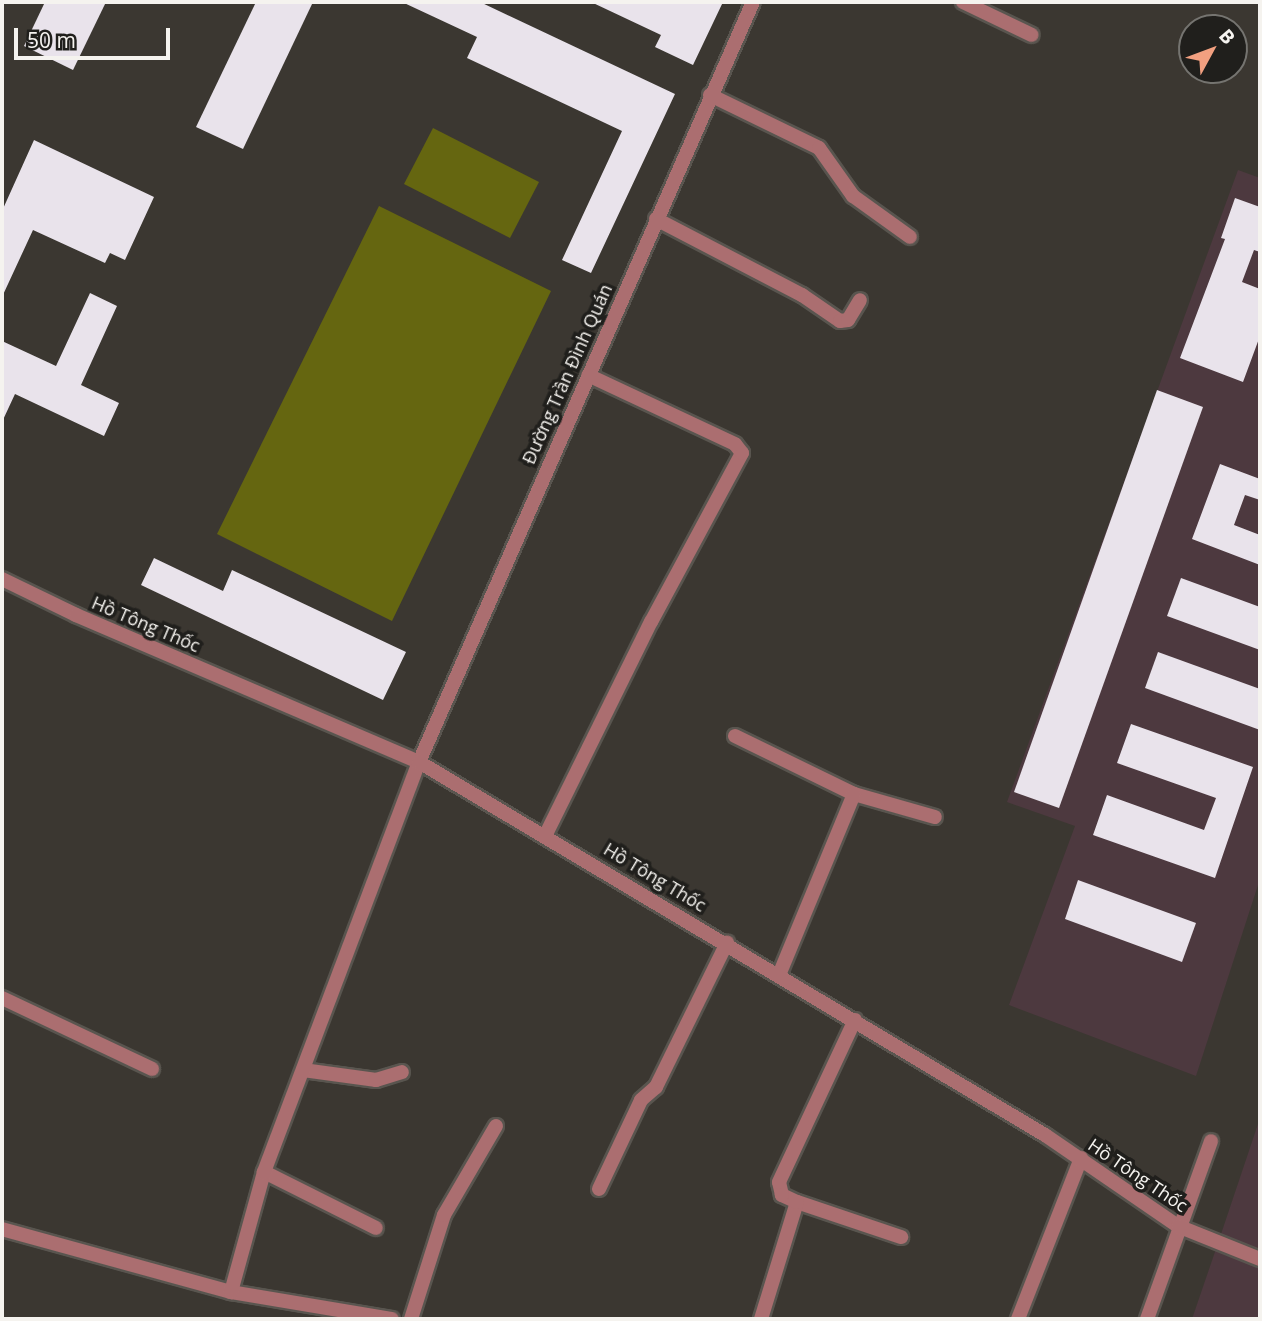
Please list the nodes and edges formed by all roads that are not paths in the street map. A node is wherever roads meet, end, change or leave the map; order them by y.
1 (753, 2) edge
2 (963, 2) edge
3 (1032, 35) dead end
4 (710, 95) junction
5 (656, 219) junction
6 (910, 237) dead end
7 (860, 300) dead end
8 (587, 375) junction
9 (2, 579) edge
10 (734, 736) dead end
11 (419, 762) junction
12 (854, 794) junction
13 (935, 817) dead end
14 (546, 834) junction
15 (727, 943) junction
16 (779, 975) junction
17 (2, 998) edge
18 (855, 1020) junction
19 (152, 1069) dead end
20 (303, 1070) junction
21 (402, 1072) dead end
22 (496, 1126) dead end
23 (1211, 1142) dead end
24 (1081, 1158) junction
25 (264, 1172) junction
26 (599, 1189) dead end
27 (797, 1202) junction
28 (1178, 1226) junction
29 (376, 1228) dead end
30 (2, 1229) edge
31 (901, 1237) dead end
32 (1260, 1259) edge
33 (231, 1292) junction
34 (392, 1319) edge
35 (411, 1319) edge
36 (761, 1319) edge
37 (1018, 1319) edge
38 (1147, 1319) edge

1 - 4 street, Đường Trần Đình Quán
2 - 3 street
4 - 5 street, Đường Trần Đình Quán
4 - 6 street
5 - 7 street
5 - 8 street, Đường Trần Đình Quán
8 - 11 street, Đường Trần Đình Quán
8 - 14 street
9 - 11 street, Hồ Tông Thốc
10 - 12 street
11 - 14 street, Hồ Tông Thốc
11 - 20 street, Đường Trần Đình Quán
12 - 13 street
12 - 16 street
14 - 15 street, Hồ Tông Thốc
15 - 16 street, Hồ Tông Thốc
15 - 26 street
16 - 18 street, Hồ Tông Thốc
17 - 19 street
18 - 24 street, Hồ Tông Thốc
18 - 27 street
20 - 21 street
20 - 25 street, Đường Trần Đình Quán
22 - 35 street
23 - 28 street
24 - 28 street, Hồ Tông Thốc
24 - 37 street
25 - 29 street
25 - 33 street, Đường Trần Đình Quán
27 - 31 street
27 - 36 street
28 - 32 street, Hồ Tông Thốc
28 - 38 street
30 - 33 street
33 - 34 street

